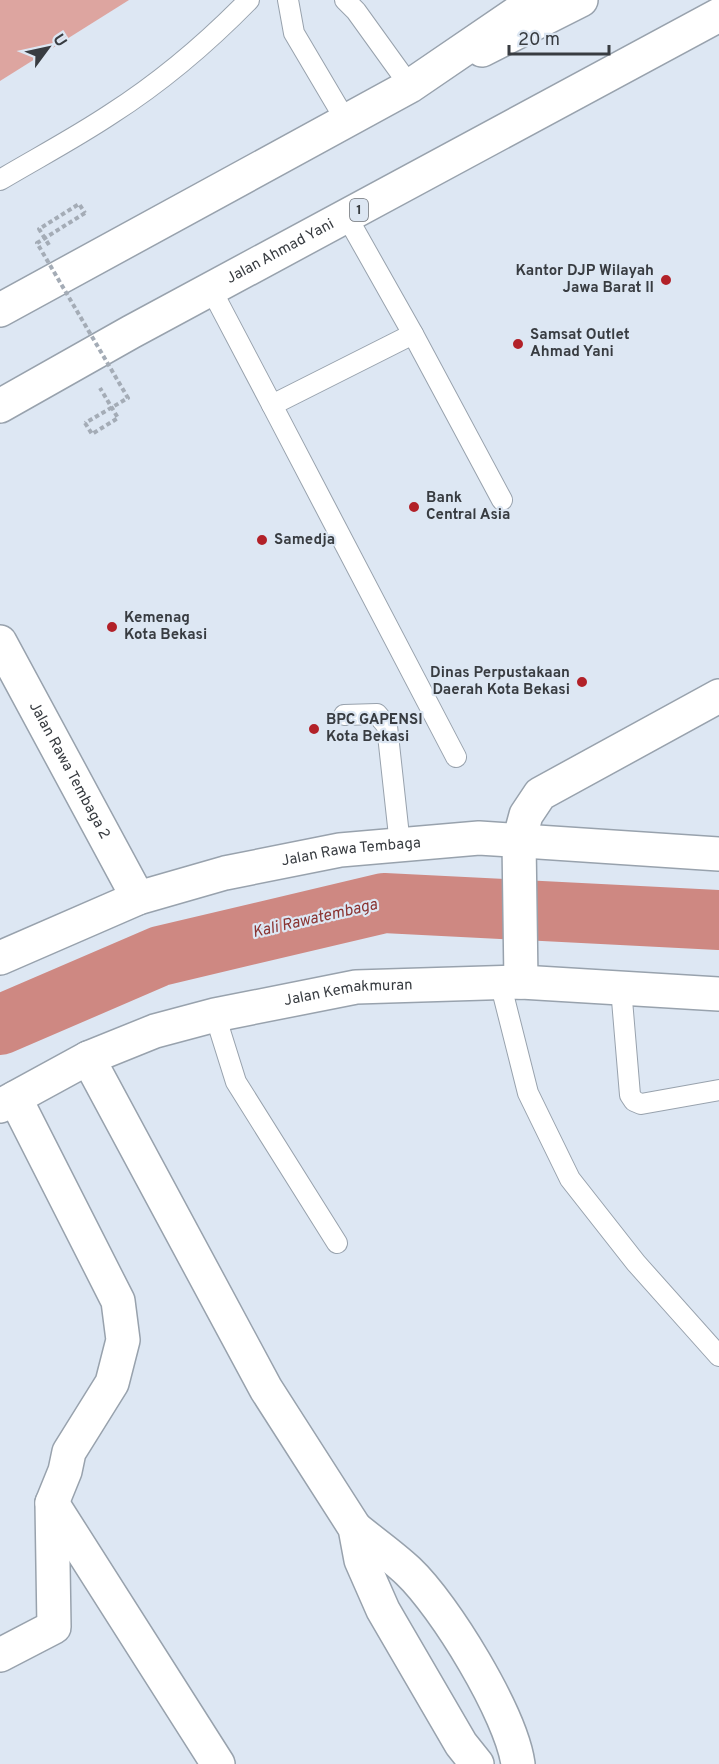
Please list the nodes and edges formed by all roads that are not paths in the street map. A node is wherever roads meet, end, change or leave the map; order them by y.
1 (249, 0) edge
2 (288, 0) edge
3 (345, 0) edge
4 (536, 0) edge
5 (581, 0) edge
6 (719, 15) edge
7 (410, 86) junction
8 (346, 121) junction
9 (0, 180) edge
10 (347, 217) junction
11 (211, 289) junction
12 (0, 310) edge
13 (413, 334) junction
14 (272, 405) junction
15 (0, 406) edge
16 (502, 500) dead end
17 (0, 642) edge
18 (719, 696) edge
19 (344, 715) dead end
20 (456, 757) dead end
21 (400, 845) junction
22 (519, 848) junction
23 (719, 854) edge
24 (138, 898) junction
25 (0, 958) edge
26 (514, 974) junction
27 (621, 988) junction
28 (719, 994) edge
29 (215, 1015) junction
30 (88, 1058) junction
31 (719, 1090) edge
32 (8, 1102) edge
33 (337, 1243) dead end
34 (719, 1356) edge
35 (52, 1503) junction
36 (355, 1528) junction
37 (0, 1655) edge
38 (218, 1764) edge
39 (477, 1764) edge
40 (518, 1764) edge

1 - 9 lane
2 - 8 lane
3 - 7 lane
4 - 7 main road
5 - 7 main road
6 - 10 main road, Jalan Ahmad Yani / 1
7 - 8 main road
8 - 12 main road
10 - 11 main road, Jalan Ahmad Yani / 1
10 - 13 lane
11 - 14 lane
11 - 15 main road, Jalan Ahmad Yani / 1
13 - 14 lane
13 - 16 lane
14 - 20 lane
17 - 24 main road, Jalan Rawa Tembaga 2
18 - 22 main road
19 - 21 lane
21 - 22 main road, Jalan Rawa Tembaga
21 - 24 main road, Jalan Rawa Tembaga
22 - 23 main road, Jalan Rawa Tembaga
22 - 26 main road
24 - 25 main road, Jalan Rawa Tembaga
26 - 27 main road, Jalan Kemakmuran
26 - 29 main road, Jalan Kemakmuran
26 - 34 lane
27 - 28 main road, Jalan Kemakmuran
27 - 31 lane
29 - 30 main road, Jalan Kemakmuran
29 - 33 lane
30 - 32 main road, Jalan Kemakmuran
30 - 36 main road
32 - 35 main road
35 - 37 main road
35 - 38 main road
36 - 39 main road
36 - 40 main road

